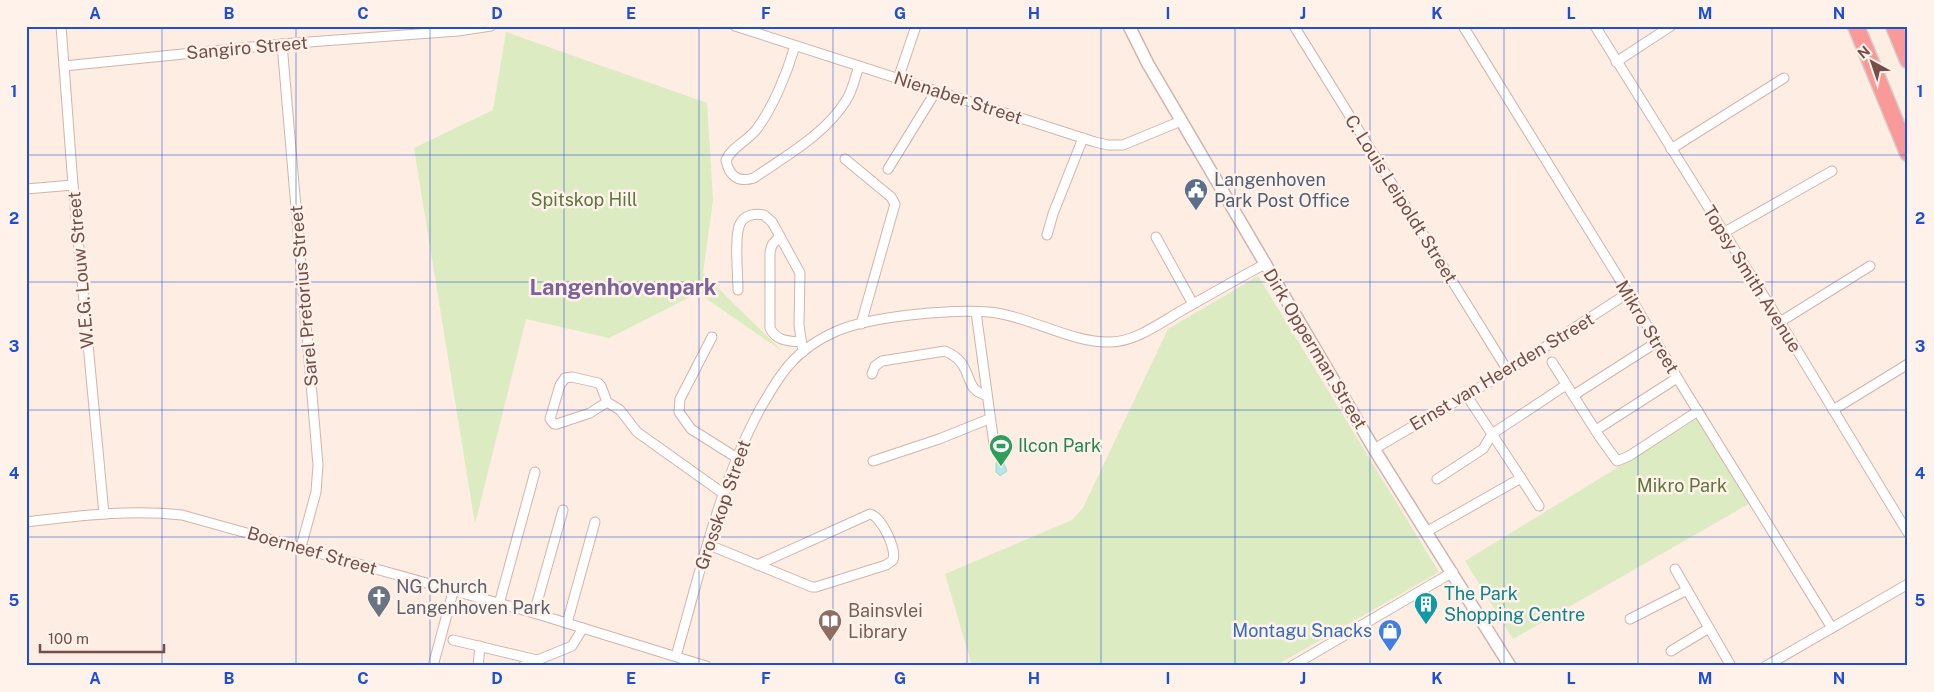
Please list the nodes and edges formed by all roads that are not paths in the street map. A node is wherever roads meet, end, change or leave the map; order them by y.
1 (61, 26) edge
2 (491, 26) edge
3 (735, 26) edge
4 (916, 26) edge
5 (1129, 26) edge
6 (1294, 26) edge
7 (1464, 26) edge
8 (1595, 26) edge
9 (1671, 26) edge
10 (1856, 26) edge
11 (1894, 26) edge
12 (282, 44) junction
13 (794, 46) junction
14 (1908, 60) edge
15 (1616, 62) junction
16 (64, 66) junction
17 (859, 66) junction
18 (1784, 78) dead end
19 (898, 79) junction
20 (936, 91) junction
21 (1181, 121) junction
22 (1083, 138) junction
23 (1671, 149) junction
24 (1908, 153) edge
25 (845, 159) dead end
26 (888, 170) dead end
27 (1832, 171) dead end
28 (73, 185) junction
29 (26, 189) edge
30 (1723, 233) junction
31 (1047, 235) dead end
32 (780, 236) junction
33 (1156, 238) dead end
34 (1265, 264) junction
35 (1870, 266) dead end
36 (738, 290) dead end
37 (1628, 293) junction
38 (1193, 304) junction
39 (976, 312) junction
40 (1780, 322) junction
41 (861, 324) junction
42 (712, 337) dead end
43 (801, 342) junction
44 (1657, 342) junction
45 (803, 352) junction
46 (1552, 362) dead end
47 (1908, 364) edge
48 (1508, 372) junction
49 (872, 374) dead end
50 (1678, 378) junction
51 (1566, 385) junction
52 (986, 395) junction
53 (1467, 396) junction
54 (1574, 396) junction
55 (607, 402) junction
56 (1833, 410) junction
57 (1698, 411) junction
58 (989, 420) junction
59 (1596, 430) junction
60 (1492, 434) junction
61 (994, 444) dead end
62 (1374, 449) junction
63 (737, 458) junction
64 (873, 461) dead end
65 (535, 472) dead end
66 (1521, 478) junction
67 (1437, 479) dead end
68 (724, 494) junction
69 (1539, 506) dead end
70 (563, 510) dead end
71 (104, 514) junction
72 (26, 522) edge
73 (595, 522) dead end
74 (1426, 532) junction
75 (1908, 533) edge
76 (709, 545) junction
77 (301, 547) junction
78 (758, 565) junction
79 (1676, 569) dead end
80 (1453, 572) junction
81 (1908, 584) edge
82 (1687, 590) junction
83 (453, 592) junction
84 (498, 604) junction
85 (534, 613) junction
86 (1630, 619) dead end
87 (567, 623) junction
88 (583, 628) junction
89 (1709, 628) junction
90 (1832, 628) junction
91 (452, 640) dead end
92 (480, 646) junction
93 (1671, 651) dead end
94 (676, 656) junction
95 (537, 660) junction
96 (1297, 665) edge
97 (432, 666) edge
98 (478, 666) edge
99 (523, 666) edge
100 (706, 666) edge
101 (1510, 666) edge
102 (1732, 666) edge
103 (1766, 666) edge

1 - 16 street, W.E.G. Louw Street
2 - 12 street, Sangiro Street
3 - 13 street, Nienaber Street
4 - 19 street
5 - 21 street, Dirk Opperman Street
6 - 48 street, C. Louis Leipoldt Street
7 - 37 street, Mikro Street
8 - 15 street, Topsy Smith Avenue
9 - 15 street
10 - 24 highway
11 - 14 highway
12 - 16 street, Sangiro Street
12 - 77 street, Sarel Pretorius Street
13 - 17 street, Nienaber Street
13 - 17 street
15 - 23 street, Topsy Smith Avenue
16 - 28 street, W.E.G. Louw Street
17 - 19 street, Nienaber Street
18 - 23 street
19 - 20 street, Nienaber Street
20 - 22 street, Nienaber Street
20 - 26 street
21 - 22 street, Nienaber Street
21 - 34 street, Dirk Opperman Street
22 - 31 street
23 - 30 street, Topsy Smith Avenue
25 - 41 street
27 - 30 street
28 - 29 street
28 - 71 street, W.E.G. Louw Street
30 - 40 street, Topsy Smith Avenue
32 - 36 street
32 - 43 street
32 - 43 street
33 - 38 street
34 - 38 street, Grosskop Street
34 - 62 street, Dirk Opperman Street
35 - 40 street
37 - 44 street, Mikro Street
37 - 48 street, Ernst van Heerden Street
38 - 39 street, Grosskop Street
39 - 41 street, Grosskop Street
39 - 52 street
40 - 56 street, Topsy Smith Avenue
41 - 45 street, Grosskop Street
42 - 63 street
43 - 45 street
44 - 50 street, Mikro Street
44 - 54 street
45 - 63 street, Grosskop Street
46 - 51 street
47 - 56 street
48 - 53 street, Ernst van Heerden Street
49 - 52 street
50 - 57 street, Mikro Street
50 - 59 street
51 - 54 street
51 - 60 street
52 - 58 street
53 - 60 street
53 - 62 street, Ernst van Heerden Street
54 - 59 street
55 - 55 street
55 - 68 street
56 - 75 street, Topsy Smith Avenue
57 - 59 street
57 - 90 street, Mikro Street
58 - 61 street
58 - 64 street
60 - 66 street
60 - 67 street
62 - 74 street, Dirk Opperman Street
63 - 68 street, Grosskop Street
65 - 84 street
66 - 69 street
66 - 74 street
68 - 76 street, Grosskop Street
70 - 85 street
71 - 72 street, Boerneef Street
71 - 77 street, Boerneef Street
73 - 87 street
74 - 80 street, Dirk Opperman Street
76 - 78 street
76 - 94 street, Grosskop Street
77 - 83 street, Boerneef Street
78 - 78 street
79 - 82 street
80 - 96 street
80 - 101 street, Dirk Opperman Street
81 - 90 street
82 - 86 street
82 - 89 street
83 - 84 street, Boerneef Street
83 - 97 street
84 - 85 street, Boerneef Street
85 - 87 street, Boerneef Street
87 - 88 street, Boerneef Street
88 - 94 street, Boerneef Street
88 - 95 street
89 - 93 street
89 - 102 street
90 - 103 street
91 - 92 street
92 - 95 street
92 - 98 street
94 - 100 street, Boerneef Street
95 - 99 street

